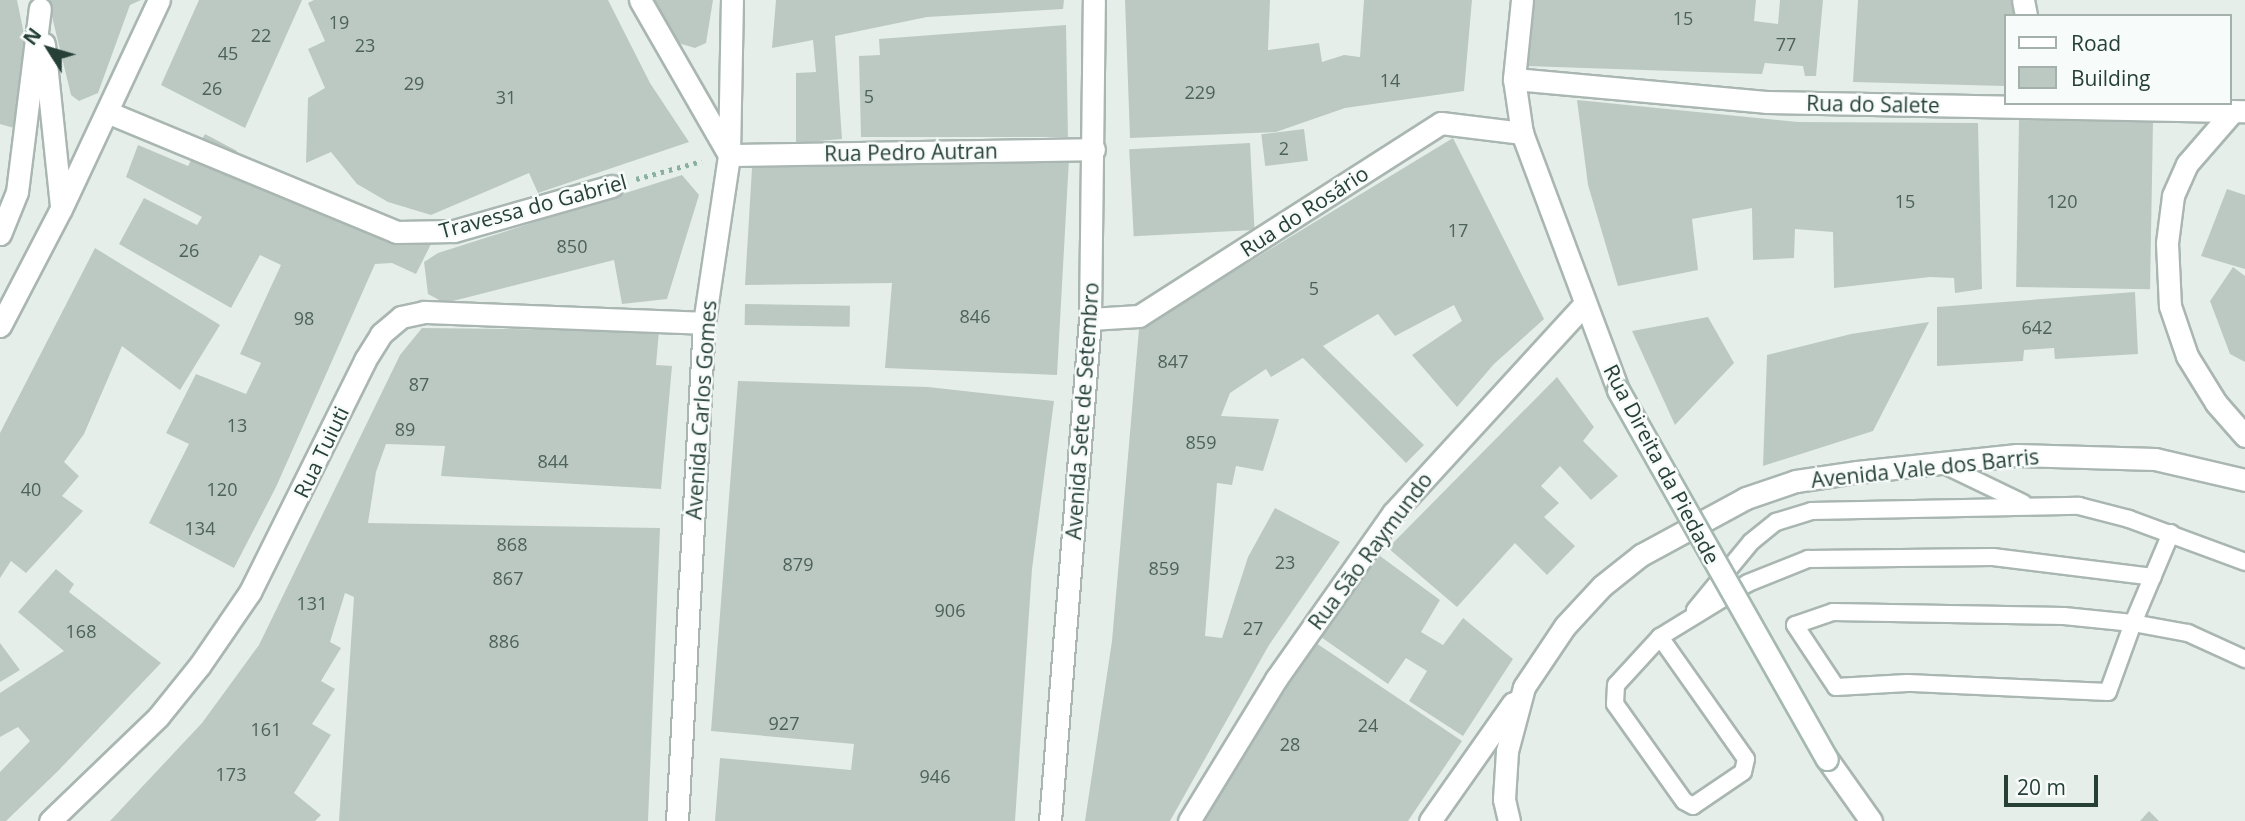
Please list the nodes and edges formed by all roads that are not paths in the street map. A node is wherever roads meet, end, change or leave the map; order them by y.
1 (159, 0) edge
2 (640, 0) edge
3 (732, 0) edge
4 (1094, 0) edge
5 (1522, 0) edge
6 (38, 4) edge
7 (1514, 79) junction
8 (2004, 105) edge
9 (2038, 105) edge
10 (2239, 111) edge
11 (107, 112) junction
12 (1522, 133) junction
13 (1094, 149) junction
14 (729, 156) junction
15 (612, 186) road end
16 (61, 209) junction
17 (0, 234) edge
18 (1583, 306) junction
19 (1090, 319) junction
20 (704, 323) junction
21 (0, 326) edge
22 (2245, 436) edge
23 (1940, 463) junction
24 (2245, 480) edge
25 (2025, 504) junction
26 (2171, 533) junction
27 (2245, 562) edge
28 (2153, 577) junction
29 (1687, 620) junction
30 (2133, 623) junction
31 (1660, 637) junction
32 (2245, 659) edge
33 (1524, 687) junction
34 (1843, 786) junction
35 (1435, 817) edge
36 (50, 821) edge
37 (677, 821) edge
38 (1051, 821) edge
39 (1189, 821) edge
40 (1509, 821) edge
41 (1853, 821) edge
42 (1871, 821) edge

1 - 11 street
2 - 14 street
3 - 14 street, Avenida Carlos Gomes
4 - 13 street, Avenida Sete de Setembro
5 - 7 street, Rua Direita da Piedade
6 - 16 street
6 - 17 street
7 - 8 street, Rua do Salete
7 - 12 street, Rua Direita da Piedade
9 - 10 street, Rua do Salete
10 - 22 street
11 - 15 street, Travessa do Gabriel
11 - 16 street
12 - 18 street, Rua Direita da Piedade
12 - 19 street, Rua do Rosário
13 - 14 street, Rua Pedro Autran
13 - 19 street, Avenida Sete de Setembro
14 - 20 street, Avenida Carlos Gomes
16 - 21 street
18 - 34 street, Rua Direita da Piedade, bridge
18 - 39 street, Rua São Raymundo
19 - 38 street, Avenida Sete de Setembro
20 - 36 street, Rua Tuiuti
20 - 37 street, Avenida Carlos Gomes
23 - 24 street, Avenida Vale dos Barris
23 - 25 lane
23 - 33 street, Avenida Vale dos Barris
25 - 26 lane
25 - 29 lane
26 - 27 lane
26 - 28 lane
28 - 29 lane
28 - 30 lane
29 - 31 lane
30 - 30 lane
30 - 32 lane
31 - 31 lane
33 - 35 street
33 - 40 street, Avenida Vale dos Barris
34 - 41 street, Rua Direita da Piedade
34 - 42 street, Rua Direita da Piedade

